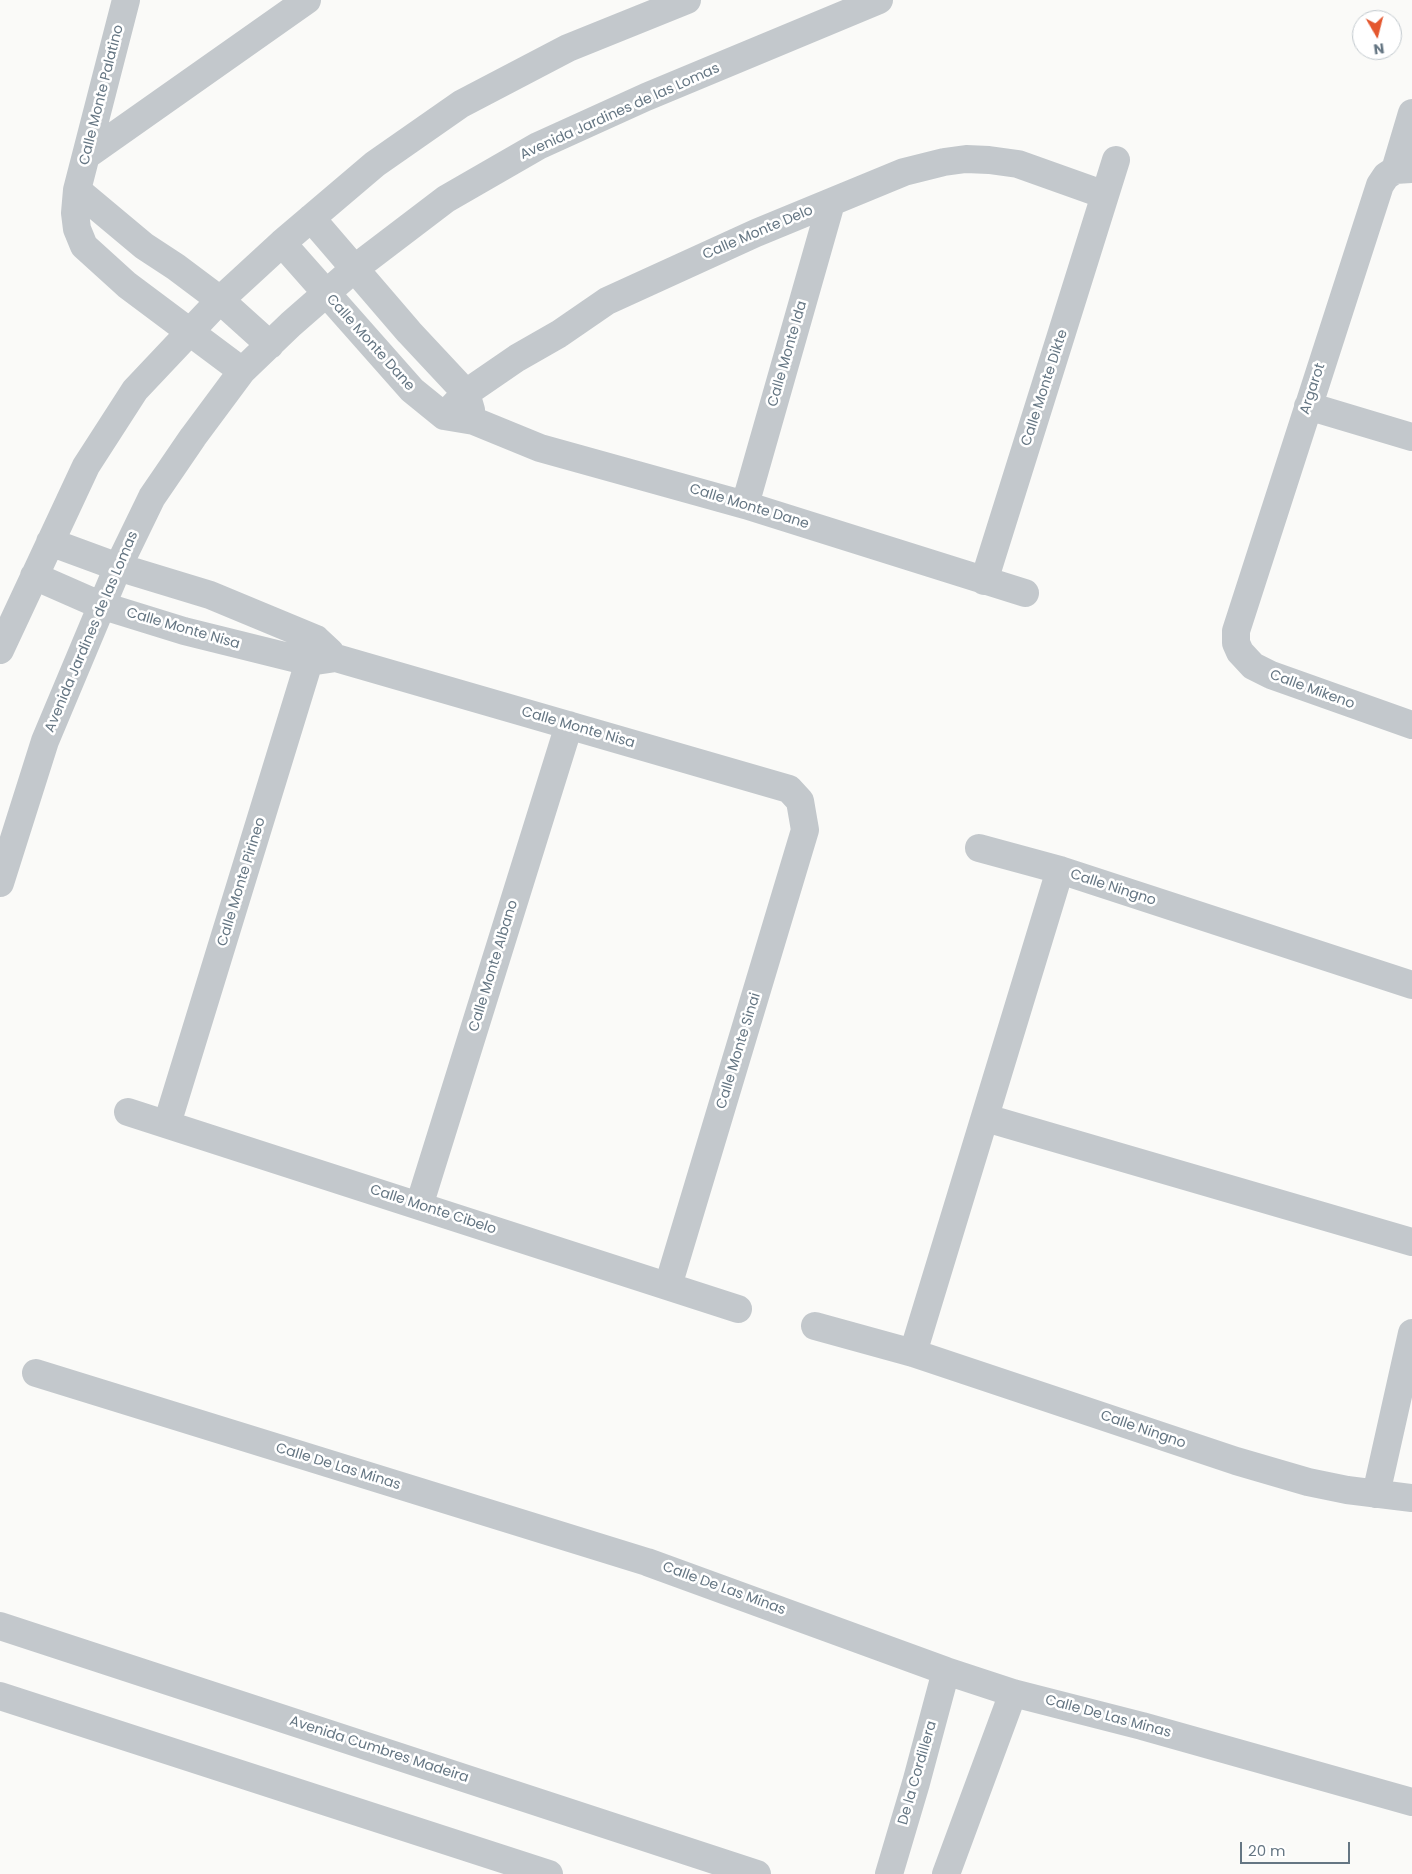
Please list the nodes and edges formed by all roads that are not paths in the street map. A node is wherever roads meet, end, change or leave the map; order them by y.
1 (126, 0) edge
2 (307, 0) edge
3 (687, 0) edge
4 (879, 0) edge
5 (1412, 113) edge
6 (86, 155) junction
7 (1116, 160) dead end
8 (1404, 170) edge
9 (77, 190) junction
10 (1105, 195) junction
11 (831, 203) junction
12 (311, 218) junction
13 (282, 242) junction
14 (354, 269) junction
15 (326, 294) junction
16 (220, 300) junction
17 (189, 331) junction
18 (270, 344) junction
19 (242, 371) junction
20 (466, 393) junction
21 (1308, 406) junction
22 (444, 416) junction
23 (474, 421) junction
24 (1412, 437) edge
25 (745, 505) junction
26 (50, 542) junction
27 (118, 567) junction
28 (34, 576) junction
29 (984, 581) junction
30 (1024, 593) dead end
31 (100, 606) junction
32 (1236, 630) joint
33 (0, 650) edge
34 (312, 651) junction
35 (1412, 725) edge
36 (569, 726) junction
37 (804, 815) joint
38 (980, 848) dead end
39 (1060, 870) junction
40 (0, 883) edge
41 (1412, 985) edge
42 (128, 1112) dead end
43 (986, 1118) junction
44 (167, 1124) junction
45 (419, 1206) junction
46 (1412, 1242) edge
47 (668, 1286) junction
48 (738, 1309) dead end
49 (815, 1326) dead end
50 (1412, 1333) edge
51 (913, 1353) junction
52 (36, 1373) dead end
53 (1376, 1494) junction
54 (1412, 1498) edge
55 (0, 1626) edge
56 (946, 1671) junction
57 (1013, 1692) junction
58 (0, 1696) edge
59 (1412, 1802) edge
60 (549, 1874) edge
61 (757, 1874) edge
62 (888, 1874) edge
63 (946, 1874) edge

1 - 6 street, Calle Monte Palatino
2 - 6 street
3 - 12 street
4 - 14 street, Avenida Jardines de las Lomas
5 - 8 street
6 - 9 street, Calle Monte Palatino
7 - 10 street, Calle Monte Dikte
8 - 21 street, Argarot
9 - 16 street
9 - 17 street, Calle Monte Palatino
10 - 11 street, Calle Monte Delo
10 - 29 street, Calle Monte Dikte
11 - 20 street, Calle Monte Delo
11 - 25 street, Calle Monte Ida
12 - 13 street
12 - 14 street
13 - 15 street, Calle Monte Dane
13 - 16 street
14 - 15 street, Avenida Jardines de las Lomas
14 - 20 street
15 - 18 street, Avenida Jardines de las Lomas
15 - 22 street, Calle Monte Dane
16 - 17 street
16 - 18 street
17 - 19 street, Calle Monte Palatino
17 - 26 street
18 - 19 street, Avenida Jardines de las Lomas
19 - 27 street, Avenida Jardines de las Lomas
20 - 22 street, Calle Monte Delo
20 - 23 street
21 - 24 street
21 - 32 street, Argarot
22 - 23 street, Calle Monte Dane
23 - 25 street, Calle Monte Dane
25 - 29 street, Calle Monte Dane
26 - 27 street, Calle Monte Nisa
26 - 28 street
27 - 31 street, Avenida Jardines de las Lomas
27 - 34 street, Calle Monte Nisa
28 - 31 street, Calle Monte Nisa
28 - 33 street
29 - 30 street, Calle Monte Dane
31 - 34 street, Calle Monte Nisa
31 - 40 street, Avenida Jardines de las Lomas
32 - 35 street, Calle Mikeno
34 - 36 street, Calle Monte Nisa
34 - 44 street, Calle Monte Pirineo
36 - 37 street, Calle Monte Nisa
36 - 45 street, Calle Monte Albano
37 - 47 street, Calle Monte Sinai
38 - 39 street
39 - 41 street, Calle Ningno
39 - 43 street, Calle Ningno
42 - 44 street, Calle Monte Cibelo
43 - 46 street
43 - 51 street, Calle Ningno
44 - 45 street, Calle Monte Cibelo
45 - 47 street, Calle Monte Cibelo
47 - 48 street, Calle Monte Cibelo
49 - 51 street, Calle Ningno
50 - 53 street
51 - 53 street, Calle Ningno
52 - 56 street, Calle De Las Minas
53 - 54 street, Calle Ningno
55 - 61 street, Avenida Cumbres Madeira
56 - 57 street, Calle De Las Minas
56 - 62 street, De la Cordillera
57 - 59 street, Calle De Las Minas
57 - 63 street
58 - 60 street

